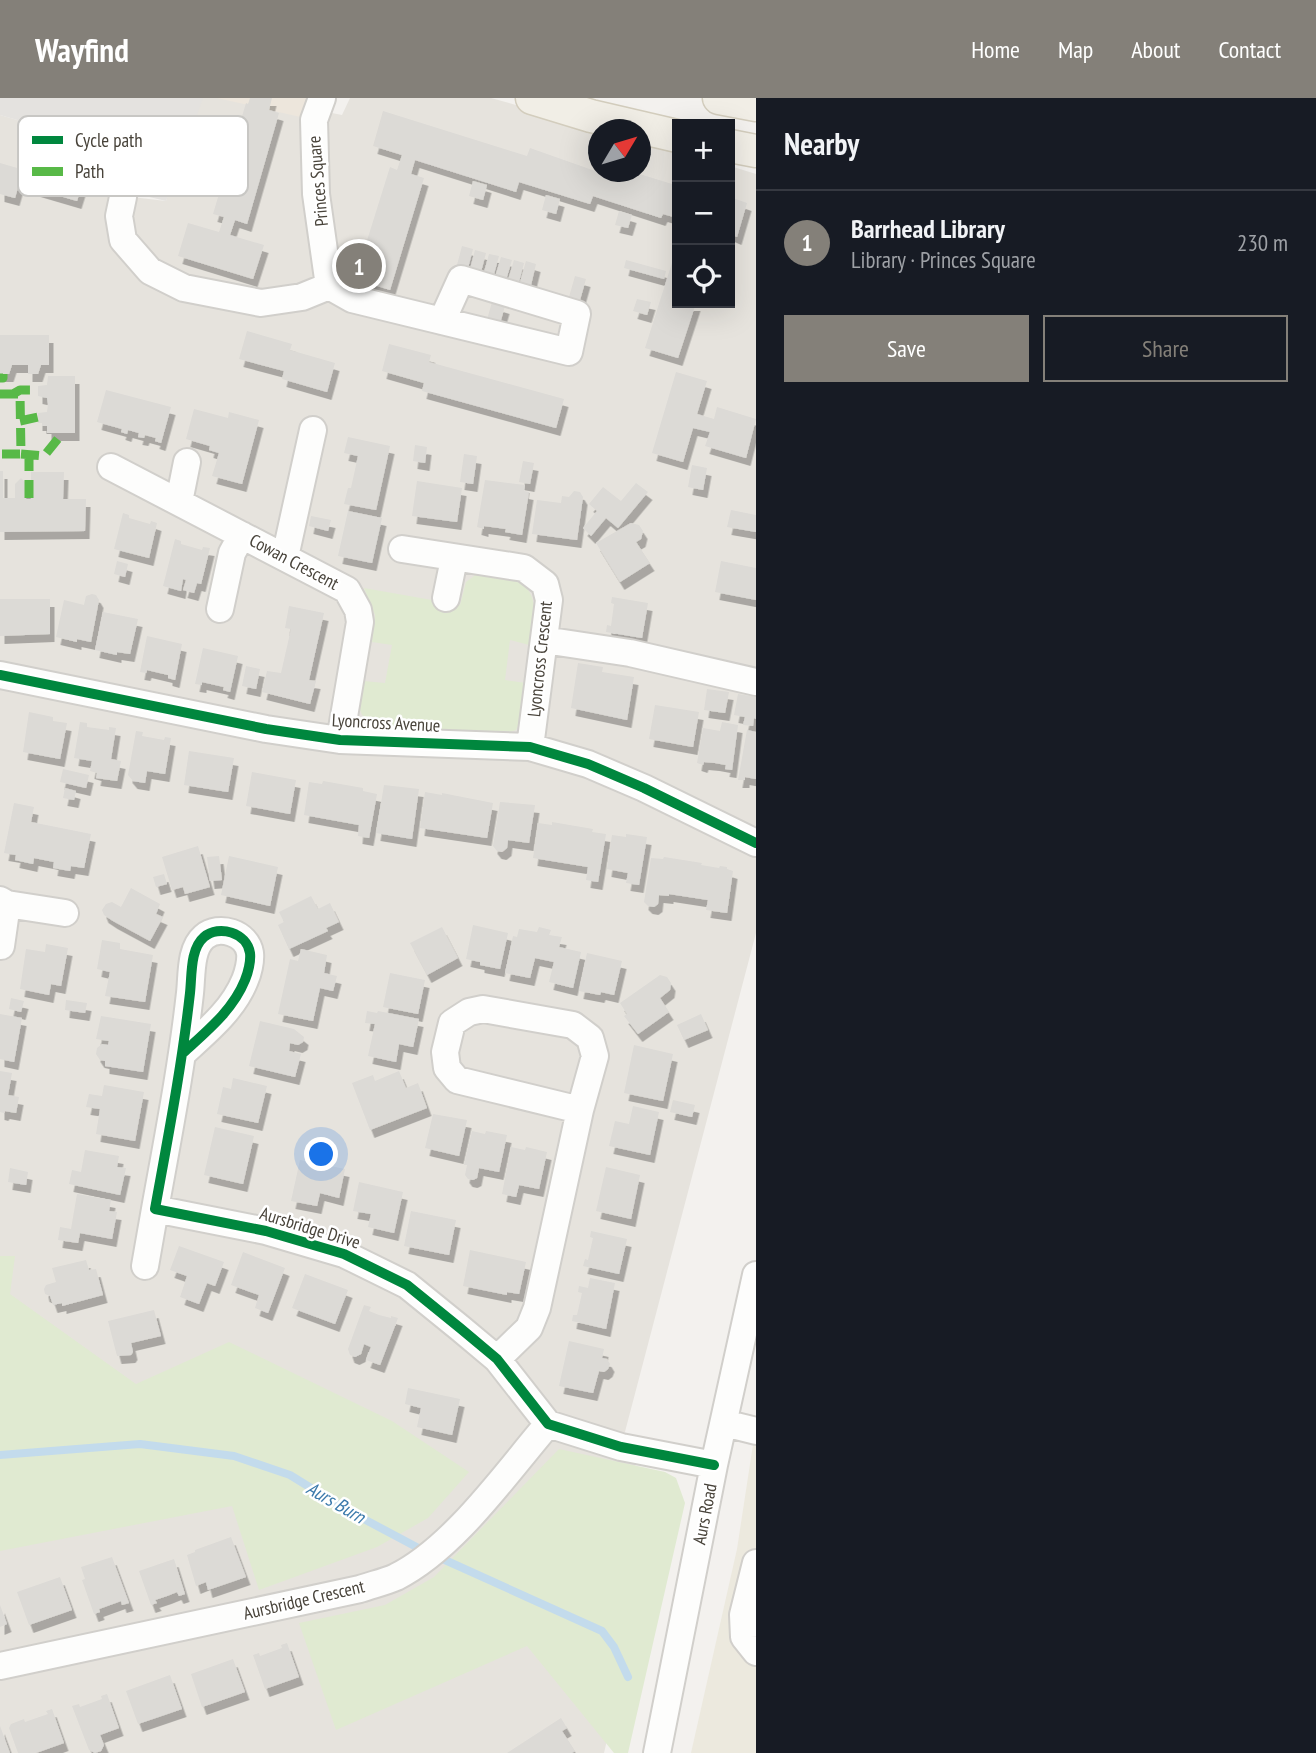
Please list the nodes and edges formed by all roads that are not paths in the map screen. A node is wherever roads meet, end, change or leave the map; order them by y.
1 (322, 98) edge
2 (532, 98) edge
3 (719, 98) edge
4 (756, 105) edge
5 (672, 135) edge
6 (735, 147) edge
7 (756, 150) edge
8 (123, 197) dead end
9 (329, 286) junction
10 (442, 321) junction
11 (313, 430) dead end
12 (187, 462) dead end
13 (111, 467) dead end
14 (179, 502) junction
15 (242, 535) junction
16 (402, 549) dead end
17 (285, 557) junction
18 (454, 559) junction
19 (446, 598) dead end
20 (220, 609) dead end
21 (544, 640) junction
22 (0, 675) edge
23 (756, 682) edge
24 (340, 740) junction
25 (530, 747) junction
26 (756, 843) edge
27 (3, 902) edge
28 (65, 913) dead end
29 (1, 946) edge
30 (184, 1052) dead end
31 (580, 1110) junction
32 (155, 1209) junction
33 (145, 1266) dead end
34 (756, 1275) edge
35 (497, 1359) junction
36 (724, 1423) junction
37 (548, 1424) junction
38 (756, 1431) edge
39 (714, 1465) junction
40 (756, 1567) edge
41 (750, 1644) edge
42 (0, 1666) edge
43 (657, 1753) edge

1 - 9 street, Princes Square
2 - 5 main road
3 - 4 main road
6 - 7 main road
8 - 9 street
9 - 10 street
10 - 10 street
11 - 17 street
12 - 14 street
13 - 14 street, Cowan Crescent
14 - 15 street, Cowan Crescent
15 - 17 street, Cowan Crescent
15 - 20 street
16 - 18 street, Lyoncross Crescent
17 - 24 street, Cowan Crescent
18 - 19 street
18 - 21 street, Lyoncross Crescent
21 - 23 street
21 - 25 street, Lyoncross Crescent
22 - 24 street, Lyoncross Avenue
24 - 25 street, Lyoncross Avenue
25 - 26 street, Lyoncross Avenue
27 - 28 street
27 - 29 street
30 - 32 street
31 - 31 street
31 - 35 street
32 - 33 street
32 - 35 street, Aursbridge Drive
34 - 36 street, Aurs Road
35 - 37 street, Aursbridge Drive
36 - 38 street
36 - 39 street, Aurs Road
37 - 39 street
37 - 42 street, Aursbridge Crescent
39 - 43 street, Aurs Road
40 - 41 street

